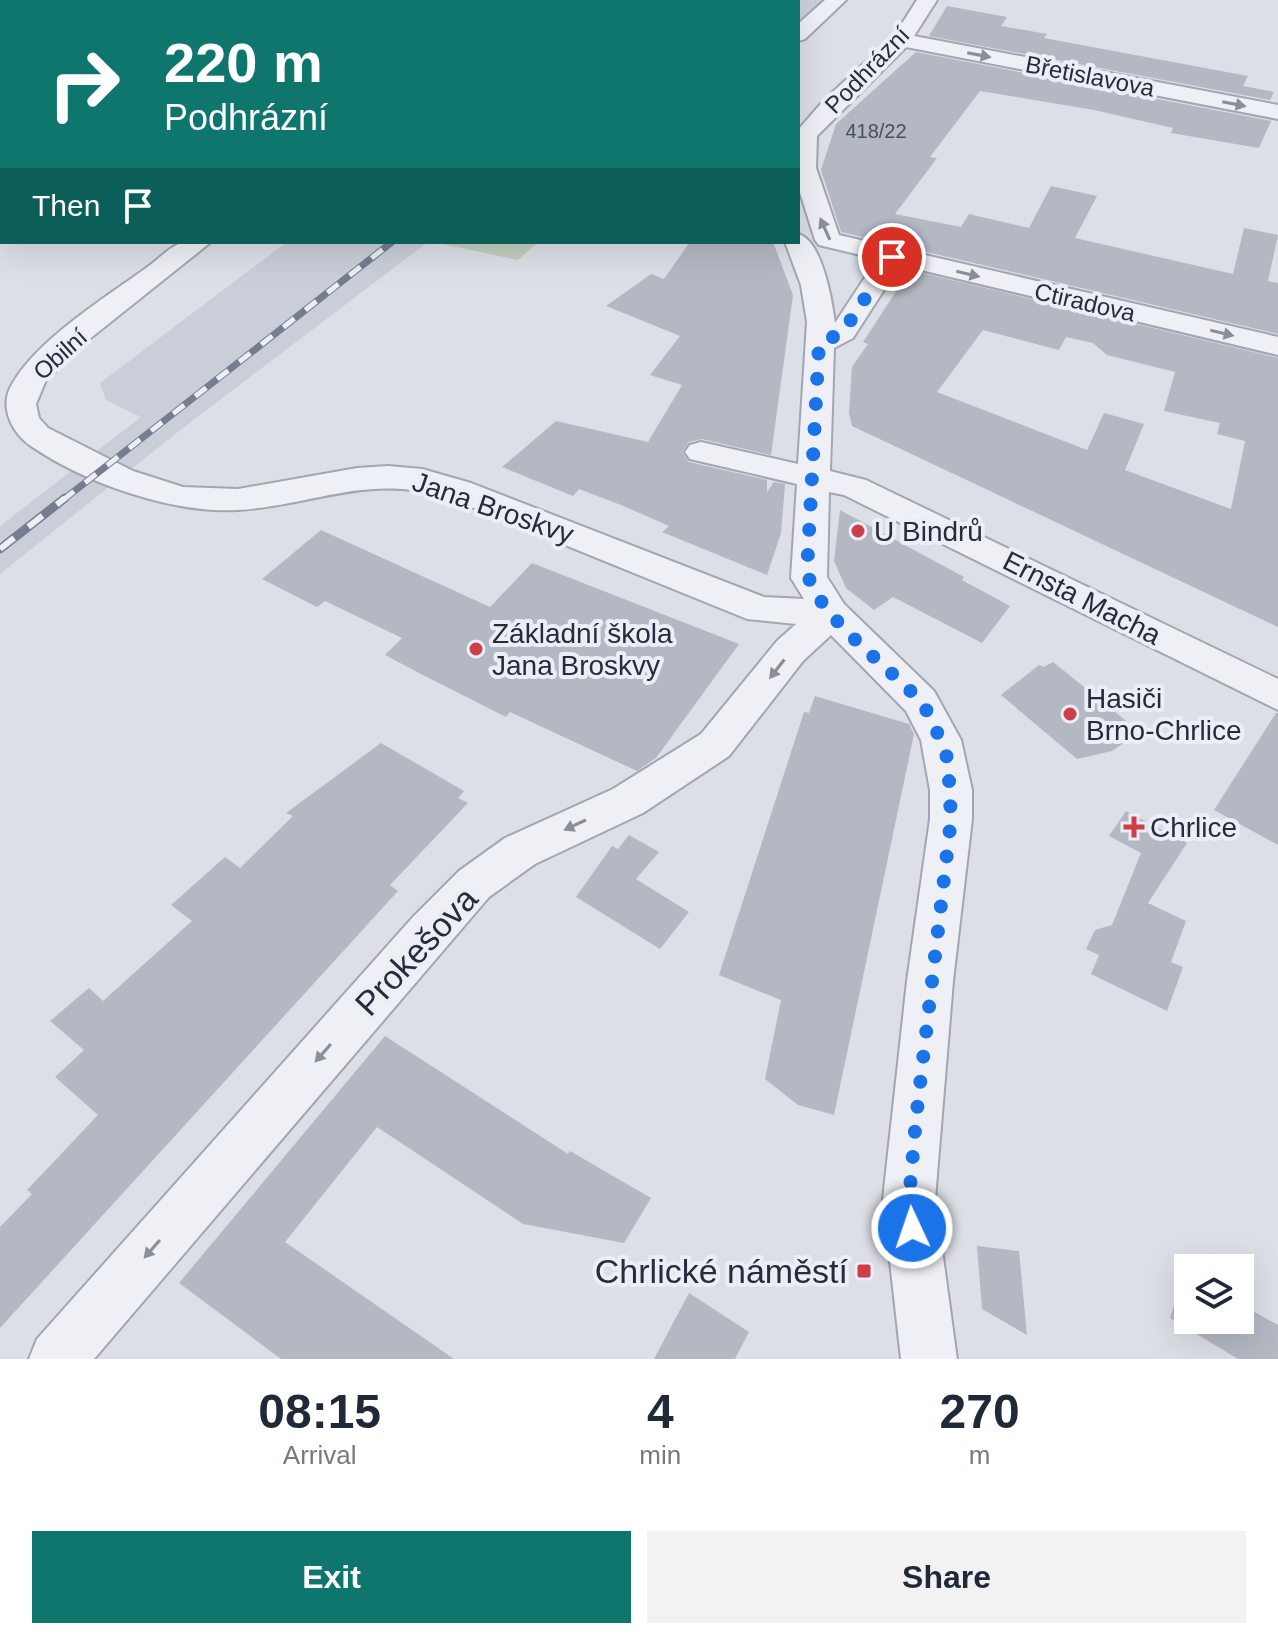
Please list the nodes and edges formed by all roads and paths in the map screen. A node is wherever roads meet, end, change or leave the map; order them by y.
1 (836, 0) edge
2 (927, 0) edge
3 (800, 33) edge
4 (902, 40) junction
5 (1278, 112) edge
6 (195, 244) edge
7 (799, 244) edge
8 (892, 257) junction
9 (819, 344) junction
10 (1278, 346) edge
11 (701, 452) dead end
12 (103, 468) joint
13 (812, 479) junction
14 (831, 613) junction
15 (1278, 696) edge
16 (57, 1359) edge
17 (929, 1359) edge

1 - 3 street
2 - 4 street, Podhrázní
4 -> 5 street, Břetislavova
8 -> 4 street, Podhrázní
6 - 12 street, Obilní
7 - 9 street
8 - 9 street
8 -> 10 street, Ctiradova
9 - 13 street
11 - 13 street, Ernsta Macha
12 - 14 street, Jana Broskvy
13 - 14 street
13 - 15 street, Ernsta Macha
14 -> 16 street, Prokešova
14 - 17 street

